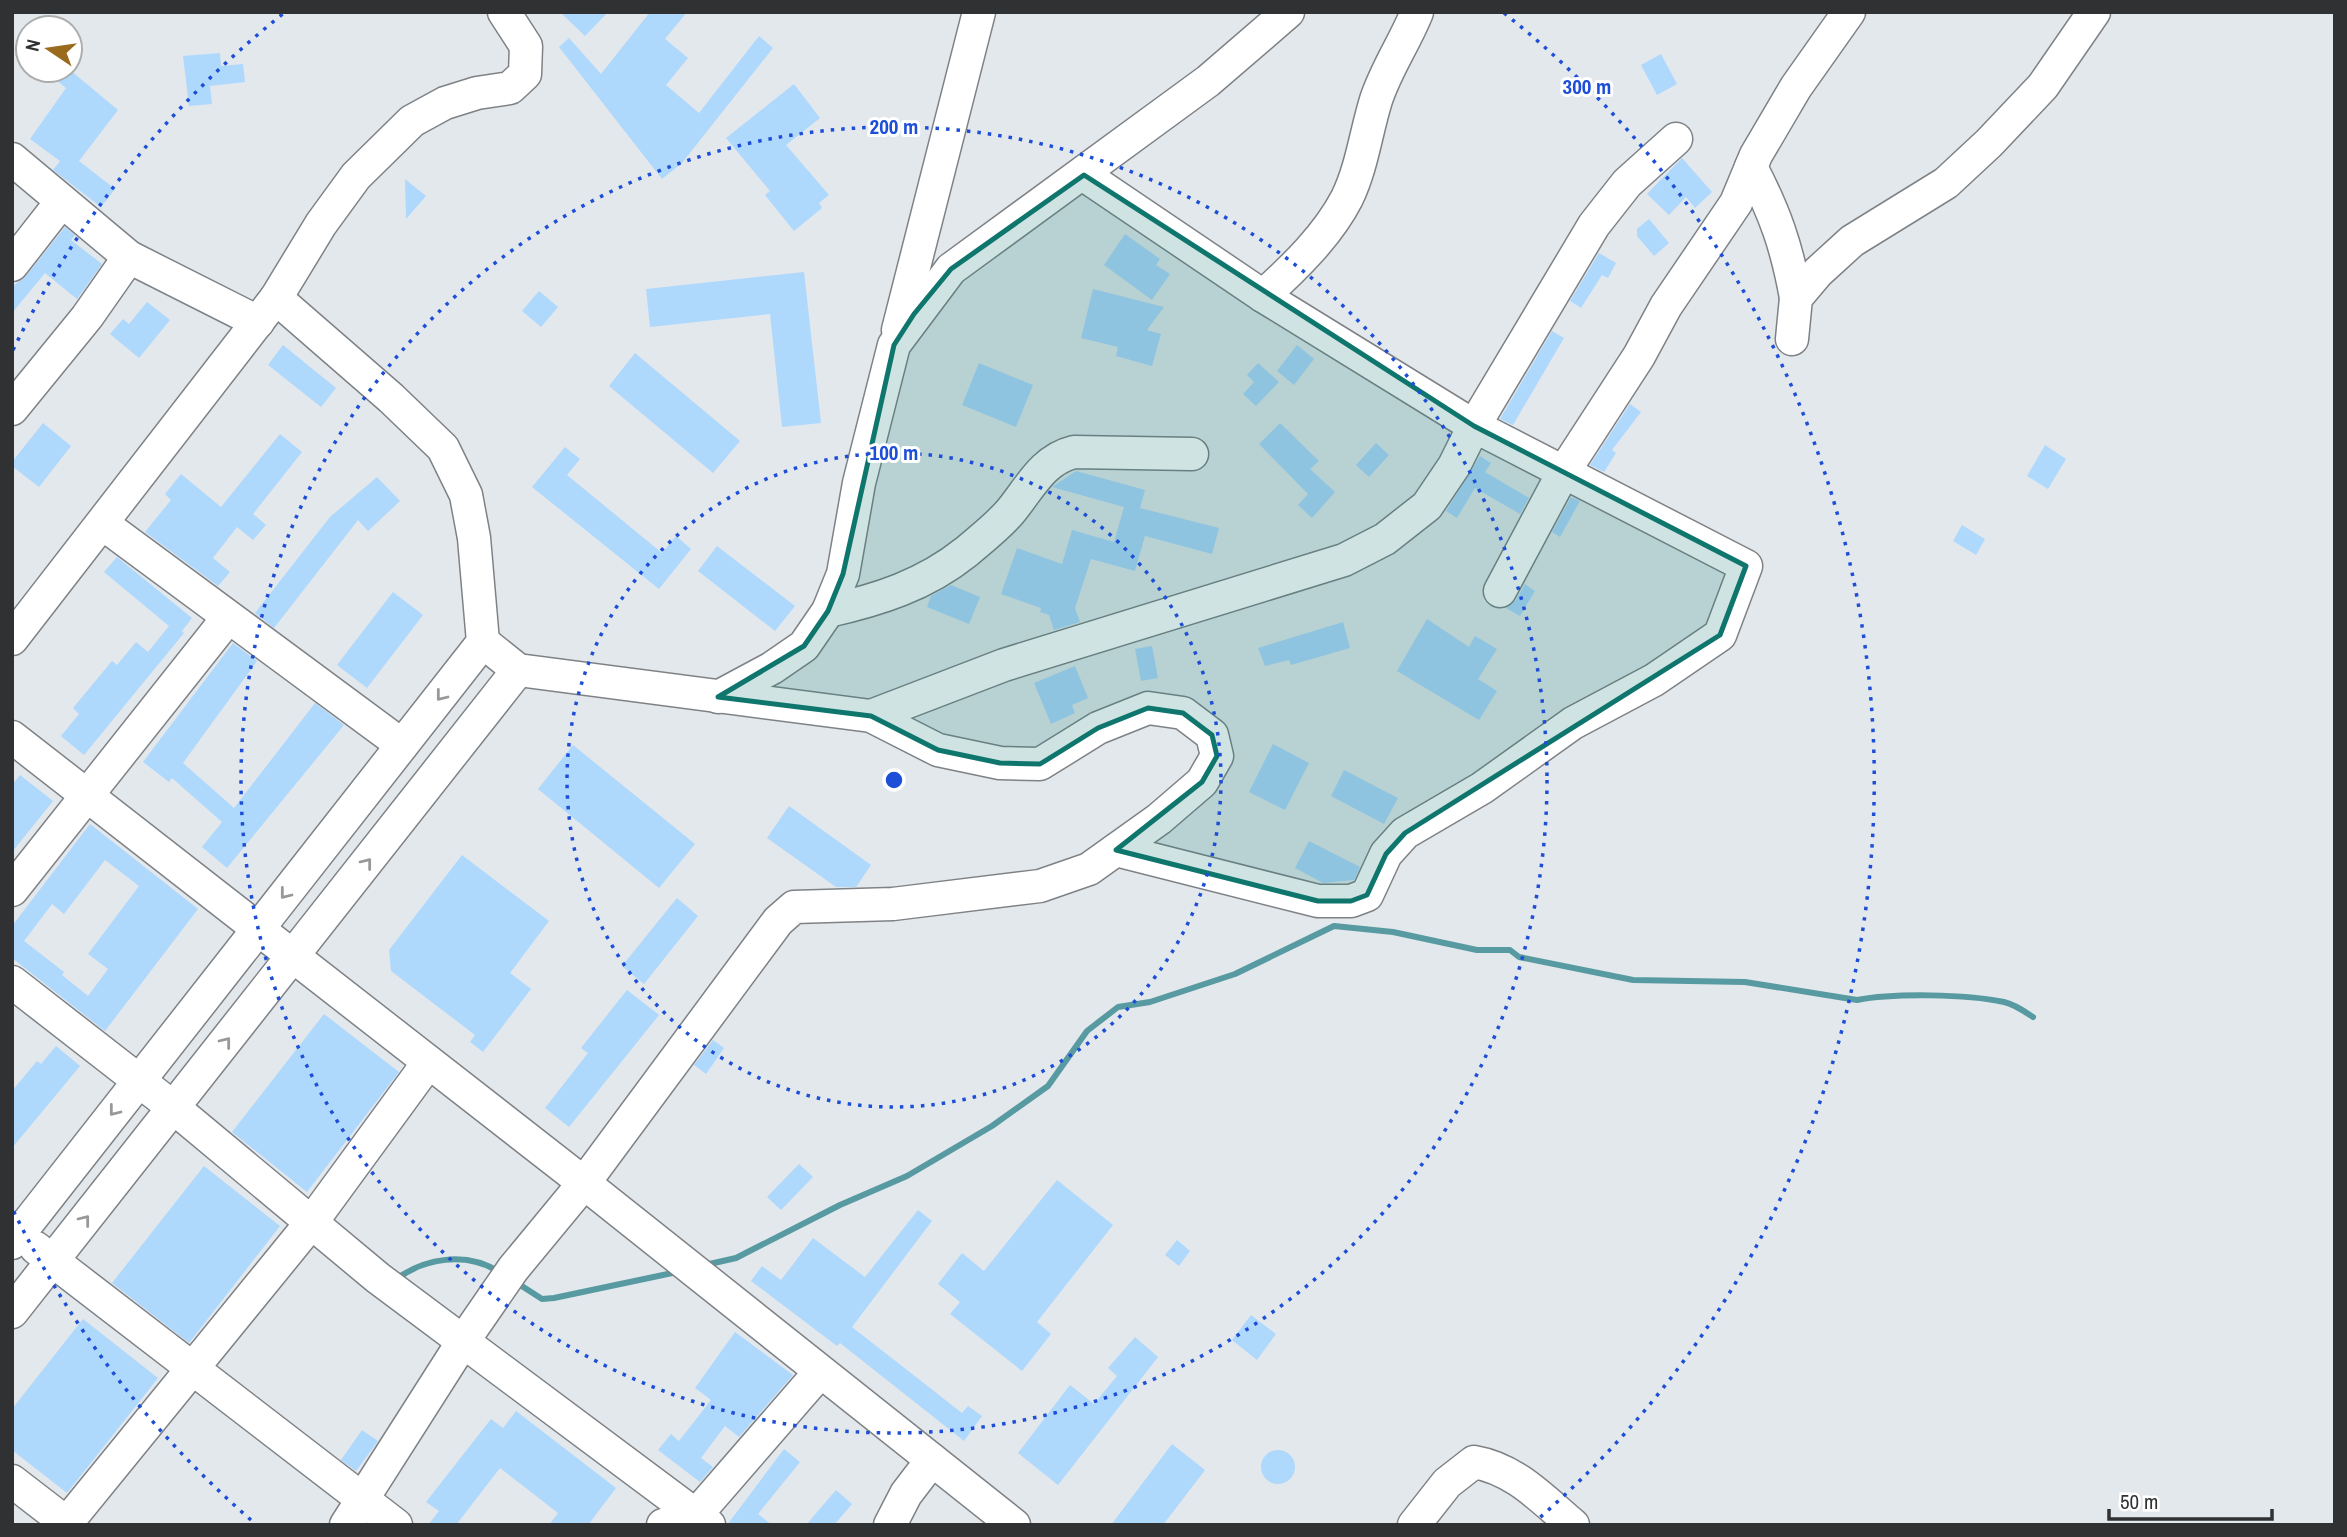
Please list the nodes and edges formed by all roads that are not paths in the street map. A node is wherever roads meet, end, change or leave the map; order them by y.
1 (504, 12) edge
2 (979, 12) edge
3 (1288, 12) edge
4 (1417, 12) edge
5 (1849, 12) edge
6 (2094, 12) edge
7 (1676, 139) dead end
8 (12, 159) edge
9 (1751, 167) junction
10 (1084, 175) junction
11 (62, 201) junction
12 (129, 257) junction
13 (12, 265) edge
14 (1263, 296) junction
15 (1796, 298) junction
16 (267, 310) junction
17 (1792, 339) dead end
18 (894, 345) junction
19 (12, 409) edge
20 (1474, 426) junction
21 (1192, 454) dead end
22 (1563, 473) junction
23 (103, 524) junction
24 (1500, 590) dead end
25 (828, 611) junction
26 (227, 619) junction
27 (12, 639) edge
28 (483, 642) junction
29 (518, 670) junction
30 (718, 698) junction
31 (870, 716) junction
32 (12, 737) edge
33 (402, 746) junction
34 (87, 796) junction
35 (1116, 850) junction
36 (12, 890) edge
37 (257, 929) junction
38 (293, 957) junction
39 (12, 982) edge
40 (428, 1063) junction
41 (138, 1080) junction
42 (174, 1108) junction
43 (584, 1183) junction
44 (311, 1223) junction
45 (14, 1236) edge
46 (53, 1261) junction
47 (12, 1312) edge
48 (462, 1343) junction
49 (191, 1368) junction
50 (820, 1372) junction
51 (932, 1460) junction
52 (12, 1480) edge
53 (354, 1512) edge
54 (702, 1520) edge
55 (67, 1524) edge
56 (396, 1525) edge
57 (663, 1525) edge
58 (890, 1525) edge
59 (1014, 1525) edge
60 (1414, 1525) edge
61 (1573, 1525) edge

1 - 16 street
2 - 18 street
3 - 10 street
4 - 14 street
5 - 9 street
6 - 15 street
7 - 20 street
8 - 11 street
9 - 15 street
9 - 22 street
10 - 14 street
10 - 18 street
11 - 12 street
11 - 13 street
12 - 16 street
12 - 19 street
14 - 20 street
15 - 17 street
16 - 23 street
16 - 28 street
18 - 25 street
20 - 22 street
20 - 31 street
21 - 25 street
22 - 24 street
22 - 35 street
23 - 26 street
23 - 27 street
25 - 30 street
26 - 33 street
26 - 34 street
28 - 29 street
28 -> 33 street
29 - 30 street
38 -> 29 street
30 - 31 street
31 - 35 street
32 - 34 street
33 -> 37 street
34 - 36 street
34 - 37 street
35 - 43 street
37 - 38 street
37 - 41 street
38 - 40 street
42 -> 38 street
39 - 41 street
40 - 43 street
40 - 44 street
41 - 42 street
41 -> 45 street
42 - 44 street
46 -> 42 street
43 - 48 street
43 - 50 street
44 - 48 street
44 - 49 street
45 - 46 street
46 - 47 street
46 - 49 street
48 - 53 street
48 - 54 street
49 - 53 street
49 - 55 street
50 - 51 street
50 - 54 street
51 - 58 street
51 - 59 street
52 - 55 street
53 - 56 street
54 - 57 street
60 - 61 street

